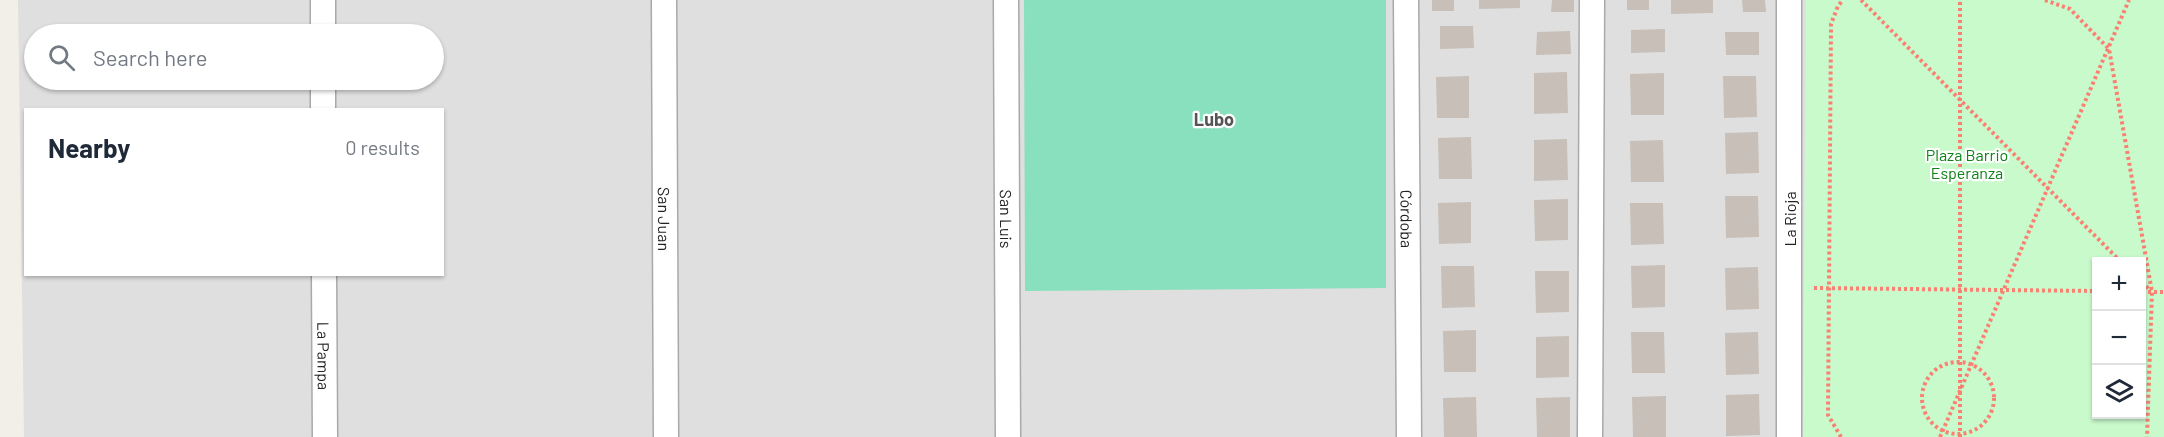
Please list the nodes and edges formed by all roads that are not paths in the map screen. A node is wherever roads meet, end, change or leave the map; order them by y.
1 (323, 0) edge
2 (664, 0) edge
3 (1006, 0) edge
4 (1406, 0) edge
5 (1592, 0) edge
6 (1789, 0) edge
7 (323, 24) edge
8 (323, 90) edge
9 (323, 108) edge
10 (324, 276) edge
11 (325, 437) edge
12 (666, 437) edge
13 (1008, 437) edge
14 (1409, 437) edge
15 (1590, 437) edge
16 (1789, 437) edge

1 - 7 street
2 - 12 street, San Juan
3 - 13 street, San Luis
4 - 14 street, Córdoba
5 - 15 street
6 - 16 street, La Rioja
8 - 9 street
10 - 11 street, La Pampa

